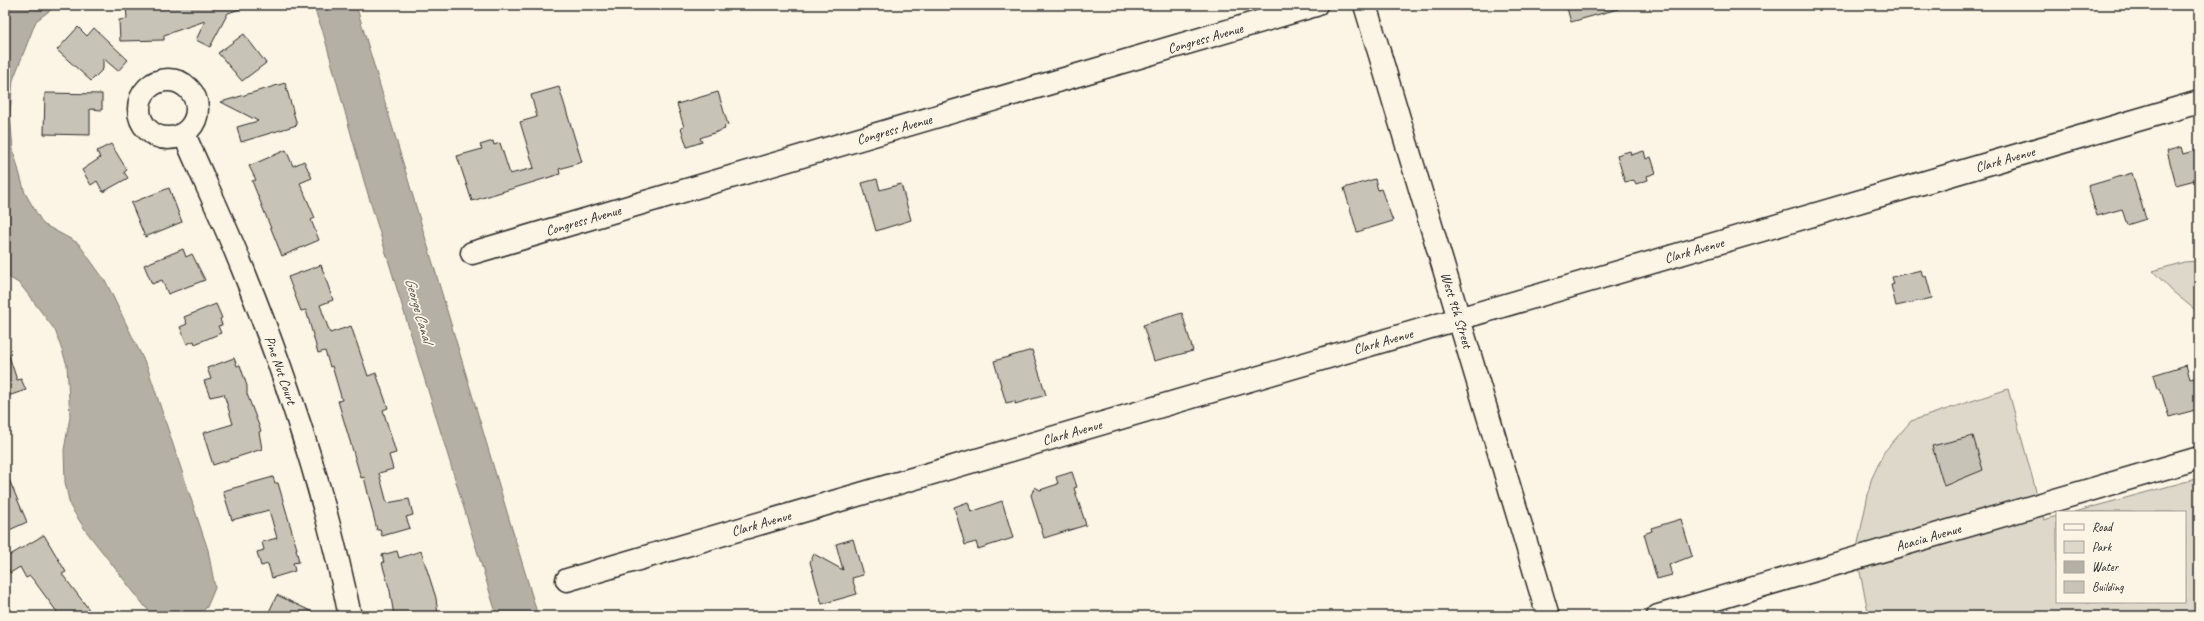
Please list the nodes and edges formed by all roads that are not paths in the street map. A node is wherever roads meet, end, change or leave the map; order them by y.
1 (1316, 5) edge
2 (1365, 5) edge
3 (2199, 102) edge
4 (184, 134) dead end
5 (472, 253) dead end
6 (1460, 318) junction
7 (2199, 458) edge
8 (567, 580) dead end
9 (350, 616) edge
10 (1548, 616) edge
11 (1658, 616) edge

1 - 5 street, Congress Avenue
2 - 6 street, West 9th Street
3 - 6 street, Clark Avenue
4 - 9 street, Pine Nut Court
6 - 8 street, Clark Avenue
6 - 10 street, West 9th Street
7 - 11 street, Acacia Avenue

